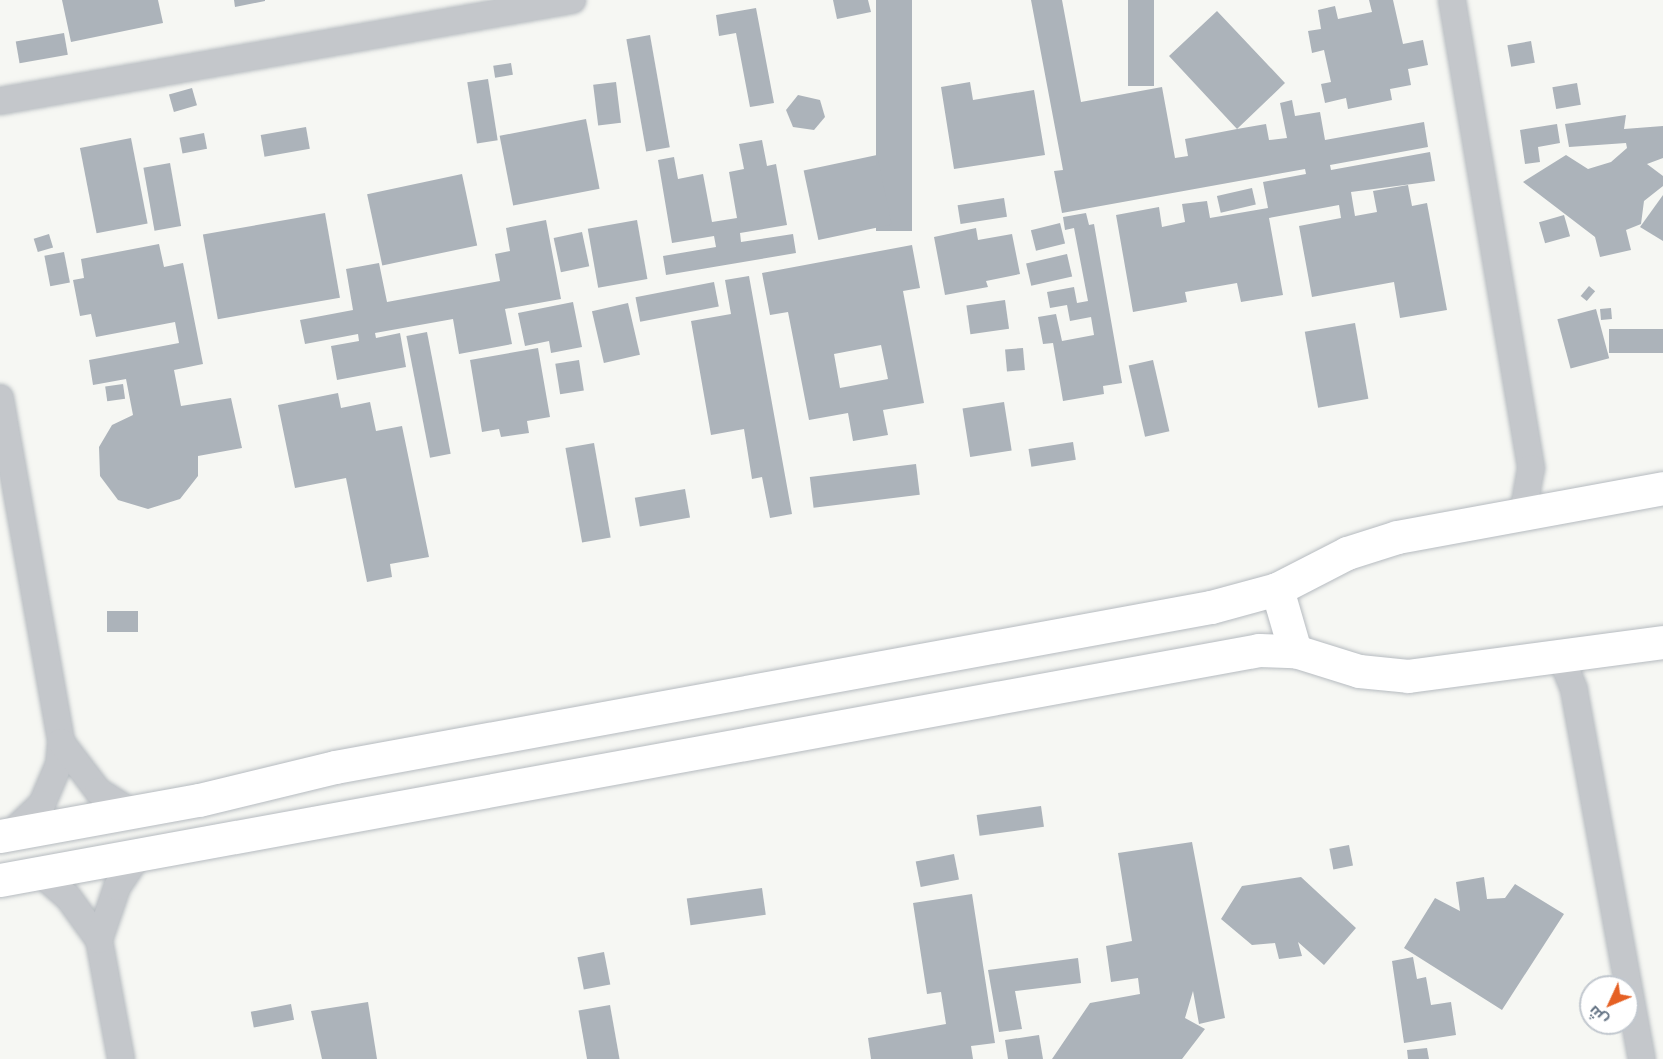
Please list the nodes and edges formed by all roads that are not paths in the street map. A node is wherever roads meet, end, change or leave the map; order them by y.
1 (572, 0) edge
2 (1452, 0) edge
3 (0, 100) edge
4 (0, 398) edge
5 (1531, 468) junction
6 (1663, 488) edge
7 (1556, 508) junction
8 (1523, 513) junction
9 (1277, 589) junction
10 (1663, 642) edge
11 (1294, 651) junction
12 (1569, 655) junction
13 (62, 742) junction
14 (133, 813) junction
15 (5, 835) edge
16 (138, 856) junction
17 (40, 873) junction
18 (0, 880) edge
19 (99, 940) junction
20 (121, 1059) edge
21 (1642, 1059) edge

1 - 3 street
2 - 5 street
4 - 13 street
5 - 7 street
5 - 8 street
6 - 7 main road
7 - 8 main road
8 - 9 main road
9 - 11 main road
9 - 14 main road
10 - 12 main road
11 - 12 main road
11 - 16 main road
12 - 21 street
13 - 14 street
13 - 15 street
14 - 15 main road
16 - 17 main road
16 - 19 street
17 - 18 main road
17 - 19 street
19 - 20 street

